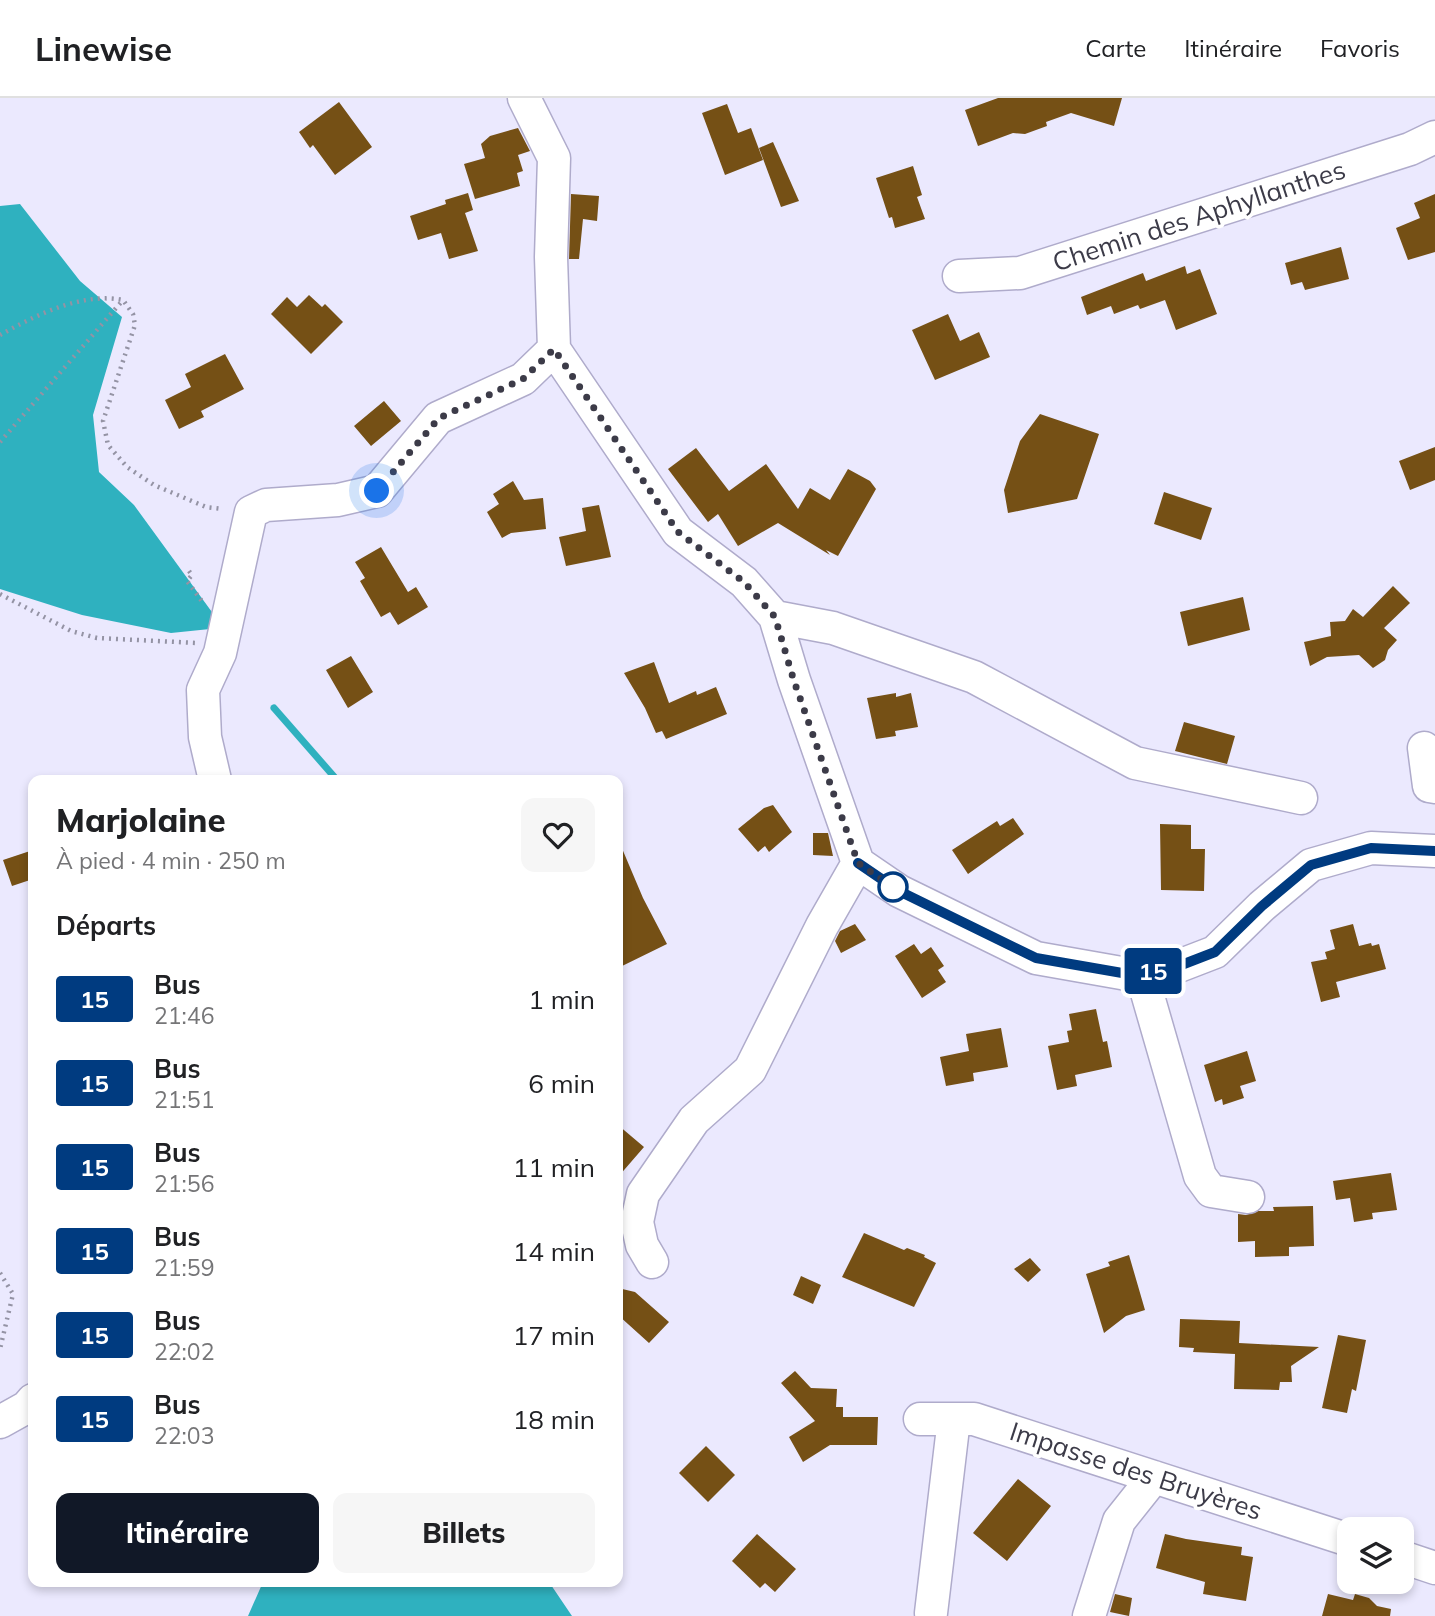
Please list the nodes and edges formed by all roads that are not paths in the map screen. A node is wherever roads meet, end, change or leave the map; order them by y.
1 (524, 98) edge
2 (1435, 137) edge
3 (959, 276) dead end
4 (554, 349) junction
5 (775, 617) junction
6 (1424, 748) dead end
7 (214, 775) edge
8 (1435, 787) edge
9 (1301, 798) dead end
10 (1435, 851) edge
11 (858, 863) junction
12 (1141, 972) junction
13 (1248, 1197) dead end
14 (652, 1262) dead end
15 (28, 1406) edge
16 (920, 1419) dead end
17 (954, 1419) junction
18 (1, 1420) edge
19 (1154, 1477) junction
20 (1337, 1536) edge
21 (1414, 1561) edge
22 (1435, 1568) edge
23 (931, 1613) dead end
24 (1089, 1616) edge

1 - 4 street
2 - 3 street, Chemin des Aphyllanthes
4 - 5 street
4 - 7 street
5 - 9 street
5 - 11 street
6 - 8 street
10 - 12 street
11 - 12 street
11 - 14 street
12 - 13 street
15 - 18 street
16 - 17 street, Impasse des Bruyères
17 - 19 street, Impasse des Bruyères
17 - 23 street
19 - 20 street, Impasse des Bruyères
19 - 24 street
21 - 22 street

